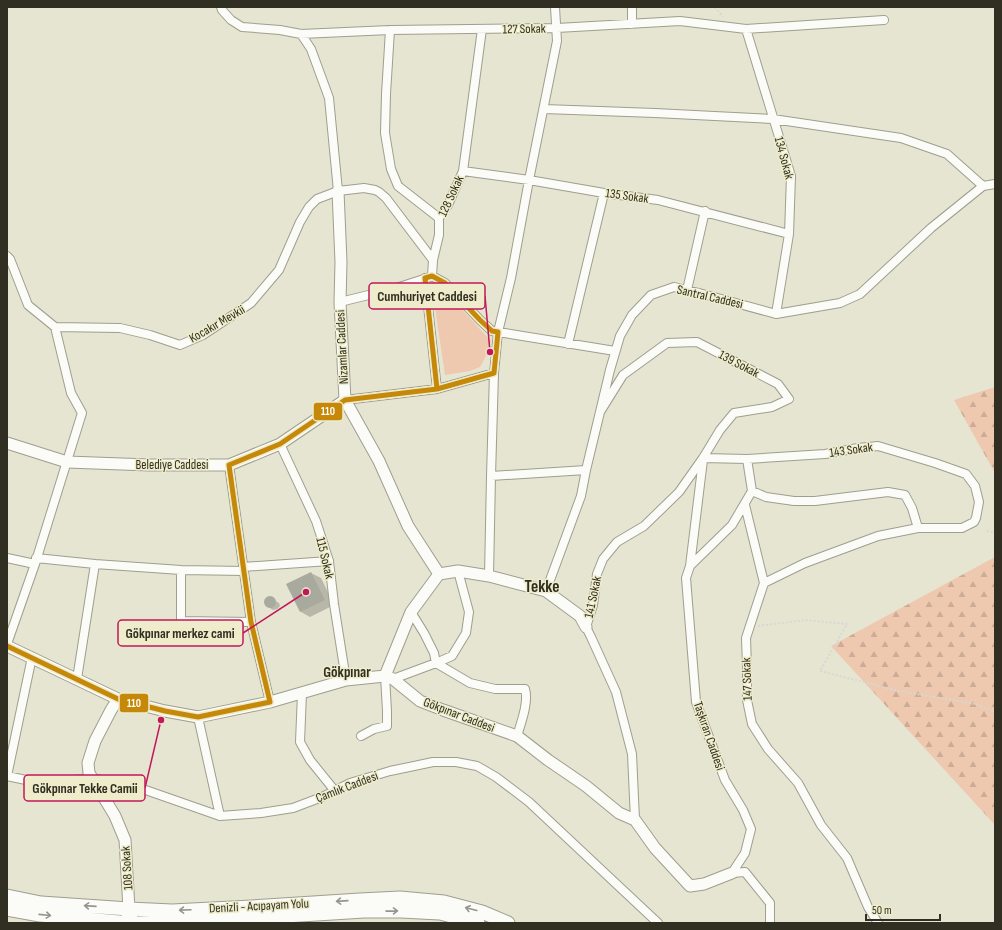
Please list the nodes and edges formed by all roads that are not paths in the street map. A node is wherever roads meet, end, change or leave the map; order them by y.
1 (221, 7) edge
2 (555, 7) edge
3 (632, 7) edge
4 (884, 20) dead end
5 (632, 24) junction
6 (557, 28) junction
7 (482, 29) junction
8 (746, 29) junction
9 (390, 30) junction
10 (301, 34) junction
11 (544, 109) junction
12 (773, 119) junction
13 (463, 171) junction
14 (529, 180) junction
15 (995, 184) edge
16 (983, 186) junction
17 (338, 192) junction
18 (604, 193) junction
19 (705, 211) junction
20 (439, 218) junction
21 (789, 234) junction
22 (7, 256) edge
23 (433, 260) junction
24 (429, 277) junction
25 (687, 290) junction
26 (340, 302) junction
27 (776, 314) junction
28 (55, 327) junction
29 (498, 332) junction
30 (568, 344) junction
31 (616, 352) junction
32 (494, 373) junction
33 (437, 389) junction
34 (345, 400) junction
35 (600, 412) junction
36 (7, 443) edge
37 (280, 444) junction
38 (703, 458) junction
39 (747, 459) junction
40 (67, 462) junction
41 (229, 465) junction
42 (586, 470) junction
43 (491, 476) junction
44 (752, 491) junction
45 (745, 505) junction
46 (918, 528) junction
47 (7, 558) edge
48 (35, 561) junction
49 (329, 561) junction
50 (95, 564) junction
51 (690, 566) junction
52 (243, 569) junction
53 (181, 570) junction
54 (458, 571) junction
55 (439, 574) junction
56 (489, 576) junction
57 (764, 584) junction
58 (546, 591) junction
59 (411, 612) junction
60 (251, 622) junction
61 (586, 627) junction
62 (7, 645) edge
63 (32, 657) junction
64 (436, 663) junction
65 (389, 677) junction
66 (77, 679) junction
67 (346, 680) junction
68 (302, 693) junction
69 (118, 699) junction
70 (270, 702) junction
71 (198, 717) junction
72 (361, 736) dead end
73 (518, 736) junction
74 (7, 776) edge
75 (92, 778) junction
76 (335, 791) junction
77 (220, 816) junction
78 (635, 820) junction
79 (732, 873) junction
80 (7, 896) edge
81 (7, 909) edge
82 (129, 916) edge
83 (253, 920) edge
84 (478, 923) edge
85 (508, 923) edge
86 (658, 923) edge
87 (770, 923) edge
88 (878, 923) edge

1 - 10 street, 127 Sokak
2 - 6 street
3 - 5 street
4 - 8 street, 127 Sokak
5 - 6 street, 127 Sokak
5 - 8 street, 127 Sokak
6 - 7 street, 127 Sokak
6 - 11 street
7 - 9 street, 127 Sokak
7 - 13 street, 128 Sokak
8 - 12 street, 134 Sokak
9 - 10 street, 127 Sokak
9 - 20 street
10 - 17 street
11 - 12 street
11 - 14 street
12 - 16 street
12 - 21 street, 134 Sokak
13 - 14 street, 135 Sokak
13 - 20 street, 128 Sokak
14 - 18 street, 135 Sokak
14 - 29 street
15 - 16 street, Santral Caddesi
16 - 27 street, Santral Caddesi
17 - 23 street, Kocakır Mevkii
17 - 26 street, Nizamlar Caddesi
17 - 28 street, Kocakır Mevkii
18 - 19 street, 135 Sokak
18 - 30 street
19 - 21 street, 135 Sokak
19 - 25 street
20 - 23 street, 128 Sokak
21 - 27 street, 134 Sokak
22 - 28 street
23 - 24 street, 128 Sokak
24 - 26 street
24 - 29 street
24 - 33 street, 128 Sokak
25 - 27 street, Santral Caddesi
25 - 31 street, Santral Caddesi
26 - 34 street, Nizamlar Caddesi
28 - 40 street
29 - 30 street
29 - 32 street
30 - 31 street
31 - 35 street, Santral Caddesi
32 - 33 street
32 - 43 street
33 - 34 street
34 - 37 street, Belediye Caddesi
34 - 55 street, Nizamlar Caddesi
35 - 38 street, 139 Sokak
35 - 42 street, Santral Caddesi
36 - 40 street, Belediye Caddesi
37 - 41 street, Belediye Caddesi
37 - 49 street, 115 Sokak
38 - 39 street, 143 Sokak
38 - 51 street, Taşkıran Caddesi
38 - 61 street, 141 Sokak
39 - 44 street
39 - 46 street, 143 Sokak
40 - 41 street, Belediye Caddesi
40 - 48 street
41 - 52 street
42 - 43 street
42 - 58 street, Santral Caddesi
43 - 56 street
44 - 45 street
44 - 46 street
45 - 51 street
45 - 57 street
46 - 57 street
47 - 48 street
48 - 50 street
48 - 62 street
49 - 52 street
49 - 67 street, 115 Sokak
50 - 53 street
50 - 66 street
51 - 79 street, Taşkıran Caddesi
52 - 53 street
52 - 60 street
53 - 60 street
54 - 55 street
54 - 56 street
54 - 64 street
55 - 59 street
56 - 58 street
57 - 88 street, 147 Sokak
58 - 61 street
59 - 64 street
59 - 65 street
60 - 70 street
61 - 78 street, 141 Sokak
62 - 63 street
63 - 66 street
63 - 74 street
64 - 65 street
64 - 73 street
65 - 67 street
65 - 72 street
65 - 73 street, Gökpınar Caddesi
66 - 69 street
67 - 68 street
68 - 70 street
68 - 76 street
69 - 71 street
69 - 75 street, 108 Sokak
70 - 71 street
71 - 77 street
73 - 78 street, Gökpınar Caddesi
74 - 75 street, Çamlık Caddesi
75 - 77 street, Çamlık Caddesi
75 - 82 street, 108 Sokak
76 - 77 street, Çamlık Caddesi
76 - 86 street, Çamlık Caddesi
78 - 79 street, Gökpınar Caddesi
79 - 87 street
82 -> 80 main road, Denizli - Acıpayam Yolu
81 -> 82 main road, Denizli - Acıpayam Yolu
82 - 83 main road, Denizli - Acıpayam Yolu
85 -> 82 main road, Denizli - Acıpayam Yolu
83 -> 84 main road, Denizli - Acıpayam Yolu

